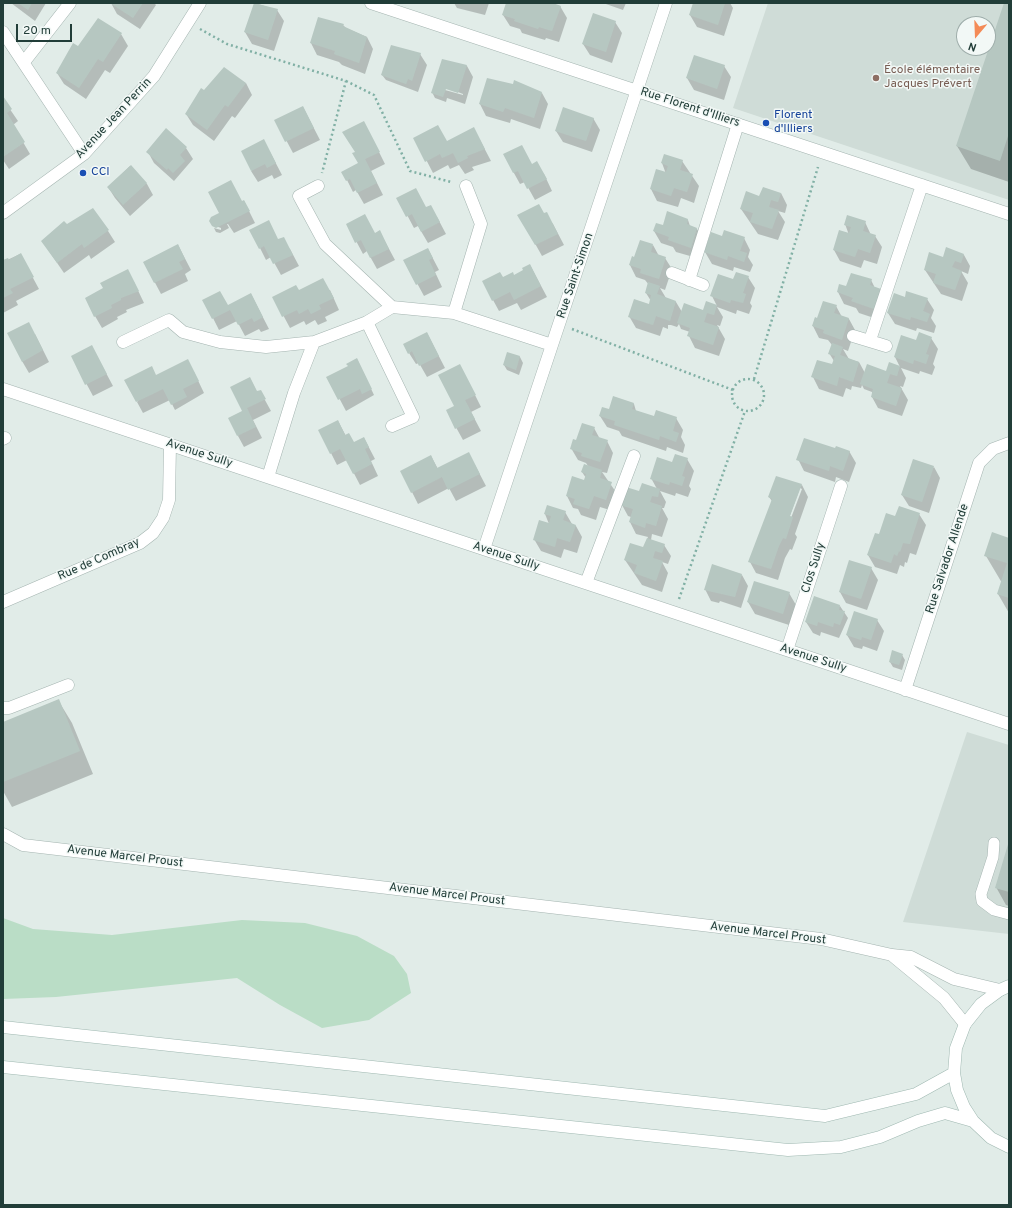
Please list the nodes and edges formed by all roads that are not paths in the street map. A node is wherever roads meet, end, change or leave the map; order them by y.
1 (70, 3) edge
2 (200, 3) edge
3 (371, 3) edge
4 (666, 3) edge
5 (3, 32) edge
6 (24, 62) junction
7 (638, 91) junction
8 (738, 124) junction
9 (84, 154) junction
10 (922, 185) junction
11 (318, 186) road end
12 (466, 186) road end
13 (3, 213) edge
14 (1009, 214) edge
15 (672, 273) dead end
16 (689, 280) junction
17 (703, 285) dead end
18 (392, 307) junction
19 (454, 313) junction
20 (367, 322) junction
21 (853, 336) dead end
22 (870, 340) junction
23 (123, 342) dead end
24 (314, 342) junction
25 (552, 345) junction
26 (886, 346) dead end
27 (3, 389) edge
28 (392, 426) dead end
29 (1009, 443) edge
30 (170, 445) junction
31 (634, 456) dead end
32 (268, 477) junction
33 (841, 486) dead end
34 (484, 549) junction
35 (586, 583) junction
36 (3, 602) edge
37 (787, 650) junction
38 (68, 685) dead end
39 (905, 690) junction
40 (3, 708) edge
41 (1009, 724) edge
42 (3, 834) edge
43 (994, 843) dead end
44 (1009, 914) edge
45 (892, 955) junction
46 (1004, 988) edge
47 (965, 1024) junction
48 (3, 1027) edge
49 (3, 1067) edge
50 (954, 1073) junction
51 (974, 1121) junction
52 (1009, 1147) edge

1 - 6 street
2 - 9 street, Avenue Jean Perrin
3 - 7 street, Rue Florent d'Illiers
4 - 7 street, Rue Saint-Simon
5 - 6 street
6 - 9 street
7 - 8 street, Rue Florent d'Illiers
7 - 25 street, Rue Saint-Simon
8 - 10 street, Rue Florent d'Illiers
8 - 16 street
9 - 13 street, Avenue Jean Perrin
10 - 14 street, Rue Florent d'Illiers
10 - 22 street
11 - 18 street
12 - 19 street
15 - 16 street
16 - 17 street
18 - 19 street
18 - 20 street
19 - 25 street
20 - 24 street
20 - 28 street
21 - 22 street
22 - 26 street
23 - 24 street
24 - 32 street
25 - 34 street, Rue Saint-Simon
27 - 30 street, Avenue Sully
29 - 39 street, Rue Salvador Allende
30 - 32 street, Avenue Sully
30 - 36 street, Rue de Combray
31 - 35 street
32 - 34 street, Avenue Sully
33 - 37 street, Clos Sully
34 - 35 street, Avenue Sully
35 - 37 street, Avenue Sully
37 - 39 street, Avenue Sully
38 - 40 street
39 - 41 street, Avenue Sully
42 - 45 street, Avenue Marcel Proust
43 - 44 lane
45 - 46 street, Avenue Marcel Proust
45 - 47 street, Avenue Marcel Proust
46 - 47 street
47 - 50 street
48 - 50 street
49 - 51 street
50 - 51 street
51 - 52 street

